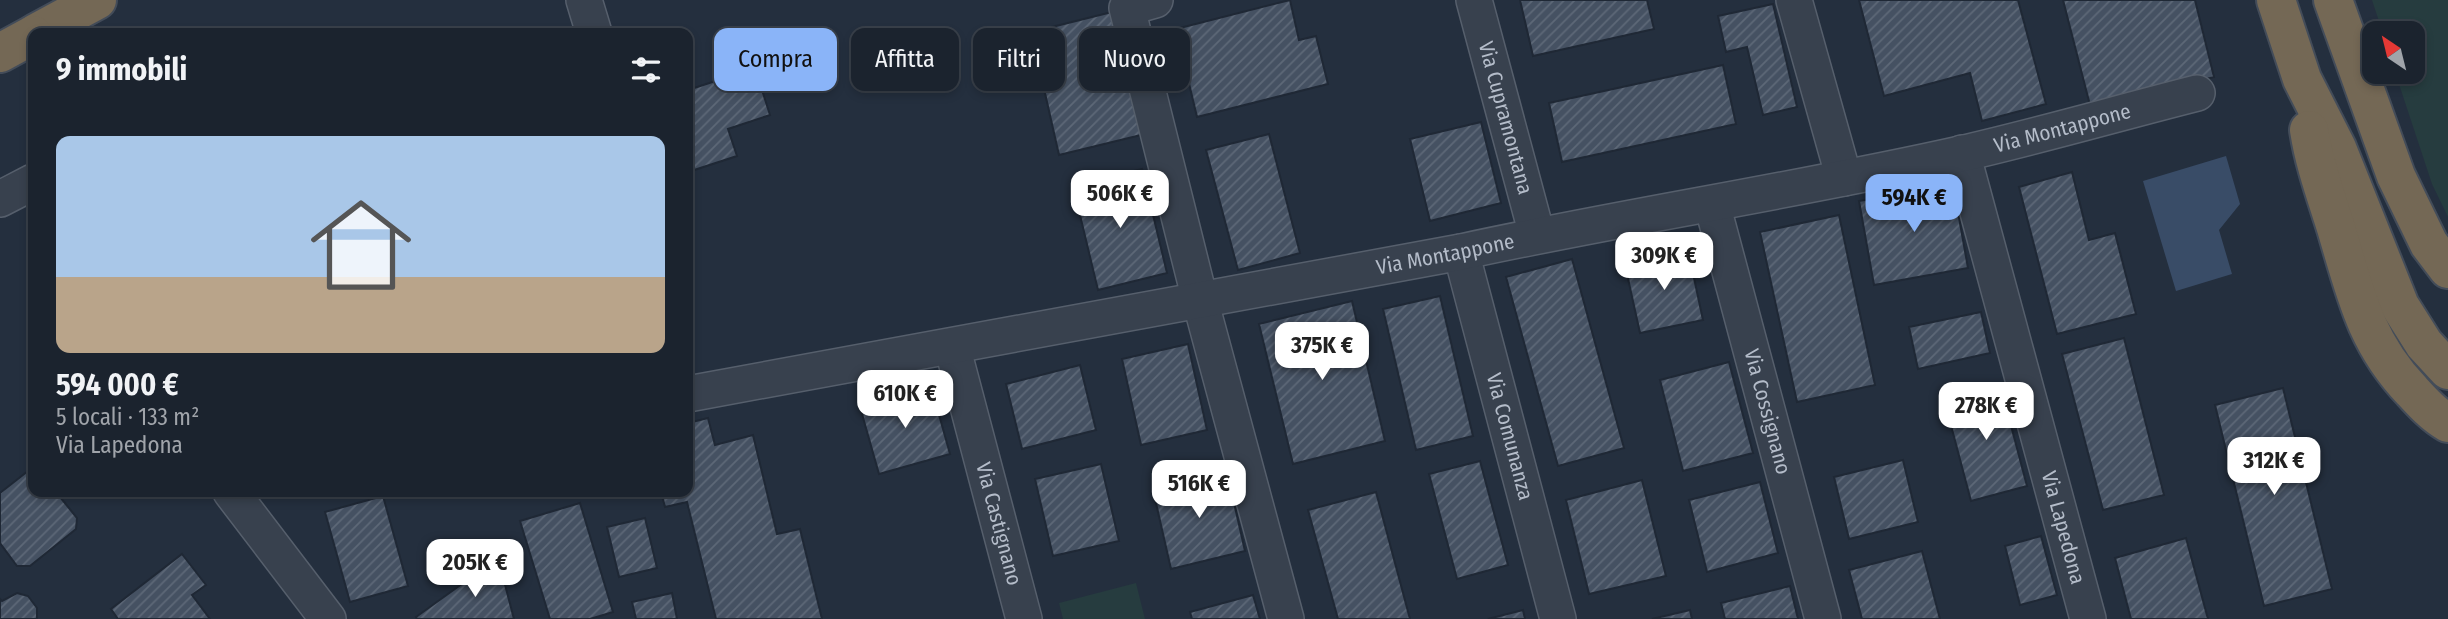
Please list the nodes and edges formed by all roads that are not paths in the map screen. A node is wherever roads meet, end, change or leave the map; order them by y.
1 (97, 0) edge
2 (584, 0) edge
3 (1155, 0) edge
4 (1474, 0) edge
5 (1794, 0) edge
6 (2276, 0) edge
7 (2333, 0) edge
8 (45, 28) edge
9 (592, 28) edge
10 (28, 37) edge
11 (0, 53) edge
12 (2302, 79) junction
13 (2197, 93) dead end
14 (1962, 153) junction
15 (1844, 178) junction
16 (28, 185) edge
17 (0, 199) edge
18 (1712, 204) junction
19 (1537, 236) junction
20 (1461, 252) junction
21 (2448, 269) edge
22 (1200, 300) junction
23 (952, 346) junction
24 (2448, 370) edge
25 (693, 385) edge
26 (2448, 423) edge
27 (235, 497) edge
28 (328, 619) edge
29 (1024, 619) edge
30 (1286, 619) edge
31 (1558, 619) edge
32 (1823, 619) edge
33 (2088, 619) edge

1 - 8 highway
2 - 9 street
3 - 22 street
4 - 19 street, Via Cupramontana
5 - 15 street
6 - 12 highway
7 - 21 highway
10 - 11 highway
12 - 24 highway
12 - 26 highway
13 - 14 street, Via Montappone
14 - 15 street, Via Montappone
14 - 33 street, Via Lapedona
15 - 18 street, Via Montappone
16 - 17 street
18 - 19 street, Via Montappone
18 - 32 street, Via Cossignano
19 - 20 street, Via Montappone
20 - 22 street, Via Montappone
20 - 31 street, Via Comunanza
22 - 23 street, Via Montappone
22 - 30 street
23 - 25 street, Via Montappone
23 - 29 street, Via Castignano
27 - 28 street

